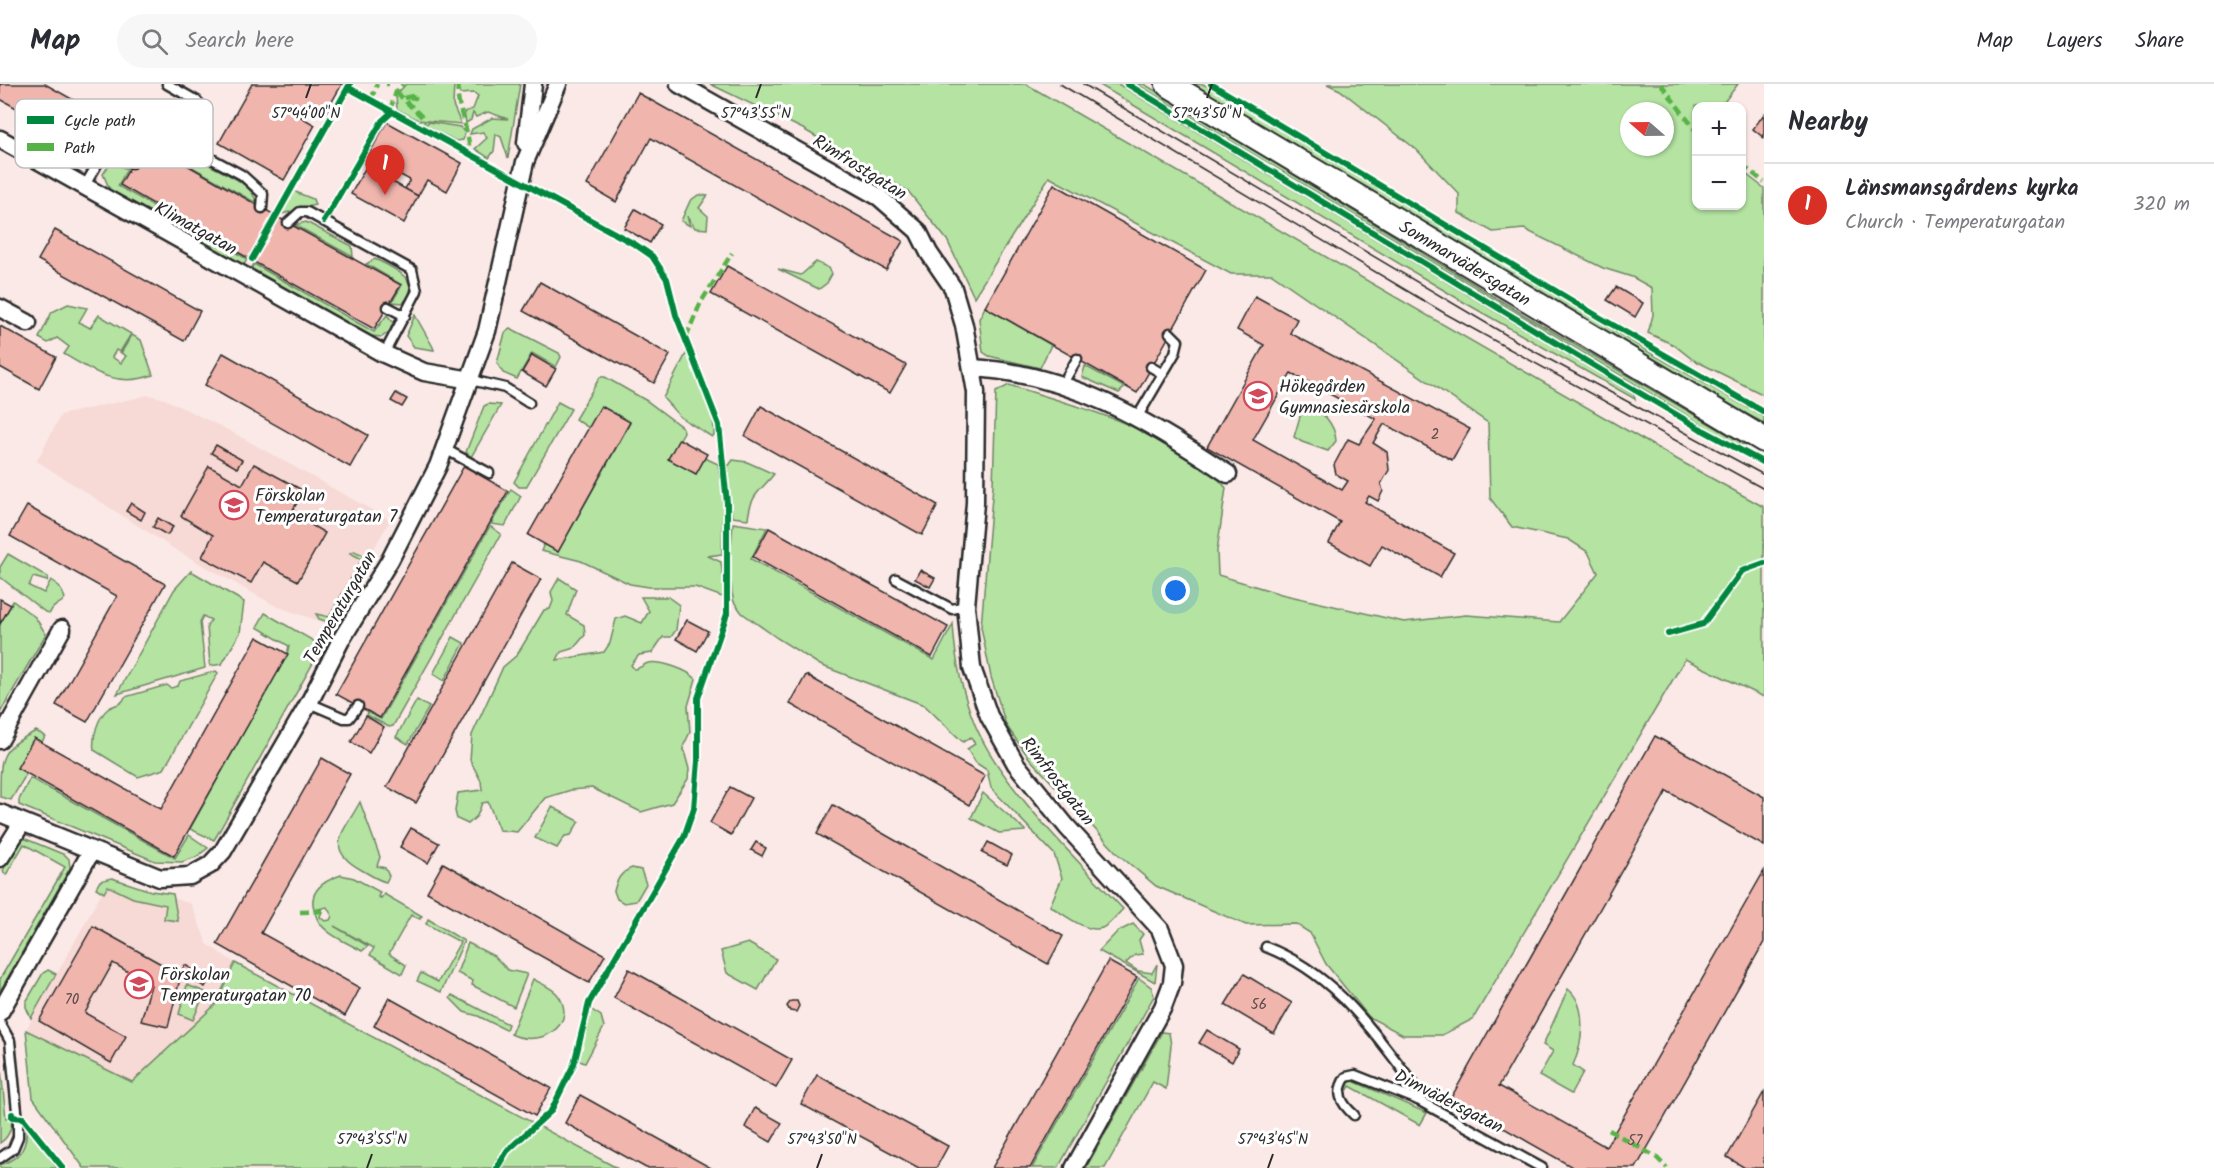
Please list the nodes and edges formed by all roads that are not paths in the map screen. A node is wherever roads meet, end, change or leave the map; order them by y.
1 (167, 84) edge
2 (533, 84) edge
3 (558, 84) edge
4 (679, 84) edge
5 (1168, 84) edge
6 (193, 99) edge
7 (0, 139) edge
8 (15, 148) edge
9 (213, 161) edge
10 (525, 162) junction
11 (51, 168) edge
12 (95, 168) edge
13 (84, 187) junction
14 (262, 208) dead end
15 (288, 223) dead end
16 (388, 307) dead end
17 (0, 308) edge
18 (405, 316) junction
19 (28, 323) dead end
20 (1170, 333) dead end
21 (384, 354) junction
22 (1077, 360) dead end
23 (1151, 367) dead end
24 (972, 368) junction
25 (1163, 374) junction
26 (471, 380) junction
27 (1062, 385) junction
28 (529, 402) dead end
29 (1138, 416) junction
30 (1764, 440) edge
31 (445, 449) junction
32 (489, 473) dead end
33 (1228, 474) dead end
34 (896, 579) dead end
35 (966, 606) junction
36 (62, 629) dead end
37 (309, 703) junction
38 (358, 706) dead end
39 (0, 740) edge
40 (0, 813) edge
41 (22, 823) junction
42 (91, 852) junction
43 (0, 858) edge
44 (1266, 947) dead end
45 (0, 1012) edge
46 (0, 1023) edge
47 (1419, 1100) junction
48 (1354, 1115) dead end
49 (0, 1158) edge
50 (1074, 1168) edge
51 (1542, 1168) edge

1 - 6 lane
2 - 10 street, Temperaturgatan
3 - 10 street, Temperaturgatan
4 - 24 street, Rimfrostgatan
5 - 30 street, Sommarvädersgatan
7 - 8 street, Klimatgatan
9 - 14 lane
10 - 26 street, Temperaturgatan
11 - 13 street, Klimatgatan
12 - 13 lane
13 - 21 street, Klimatgatan
15 - 18 lane
16 - 18 lane
17 - 19 street
18 - 21 lane
20 - 25 lane
21 - 26 street, Klimatgatan
22 - 27 lane
23 - 25 lane
24 - 27 street
24 - 35 street, Rimfrostgatan
25 - 29 lane
26 - 28 lane
26 - 31 street, Temperaturgatan
27 - 29 street
29 - 33 street
31 - 32 lane
31 - 37 street, Temperaturgatan
34 - 35 lane
35 - 50 street, Rimfrostgatan
36 - 39 street
37 - 38 lane
37 - 42 street, Temperaturgatan
40 - 41 street, Temperaturgatan
41 - 42 street, Temperaturgatan
41 - 43 street
42 - 45 street
44 - 47 lane
46 - 49 lane
47 - 48 lane, Dimvädersgatan
47 - 51 lane, Dimvädersgatan

